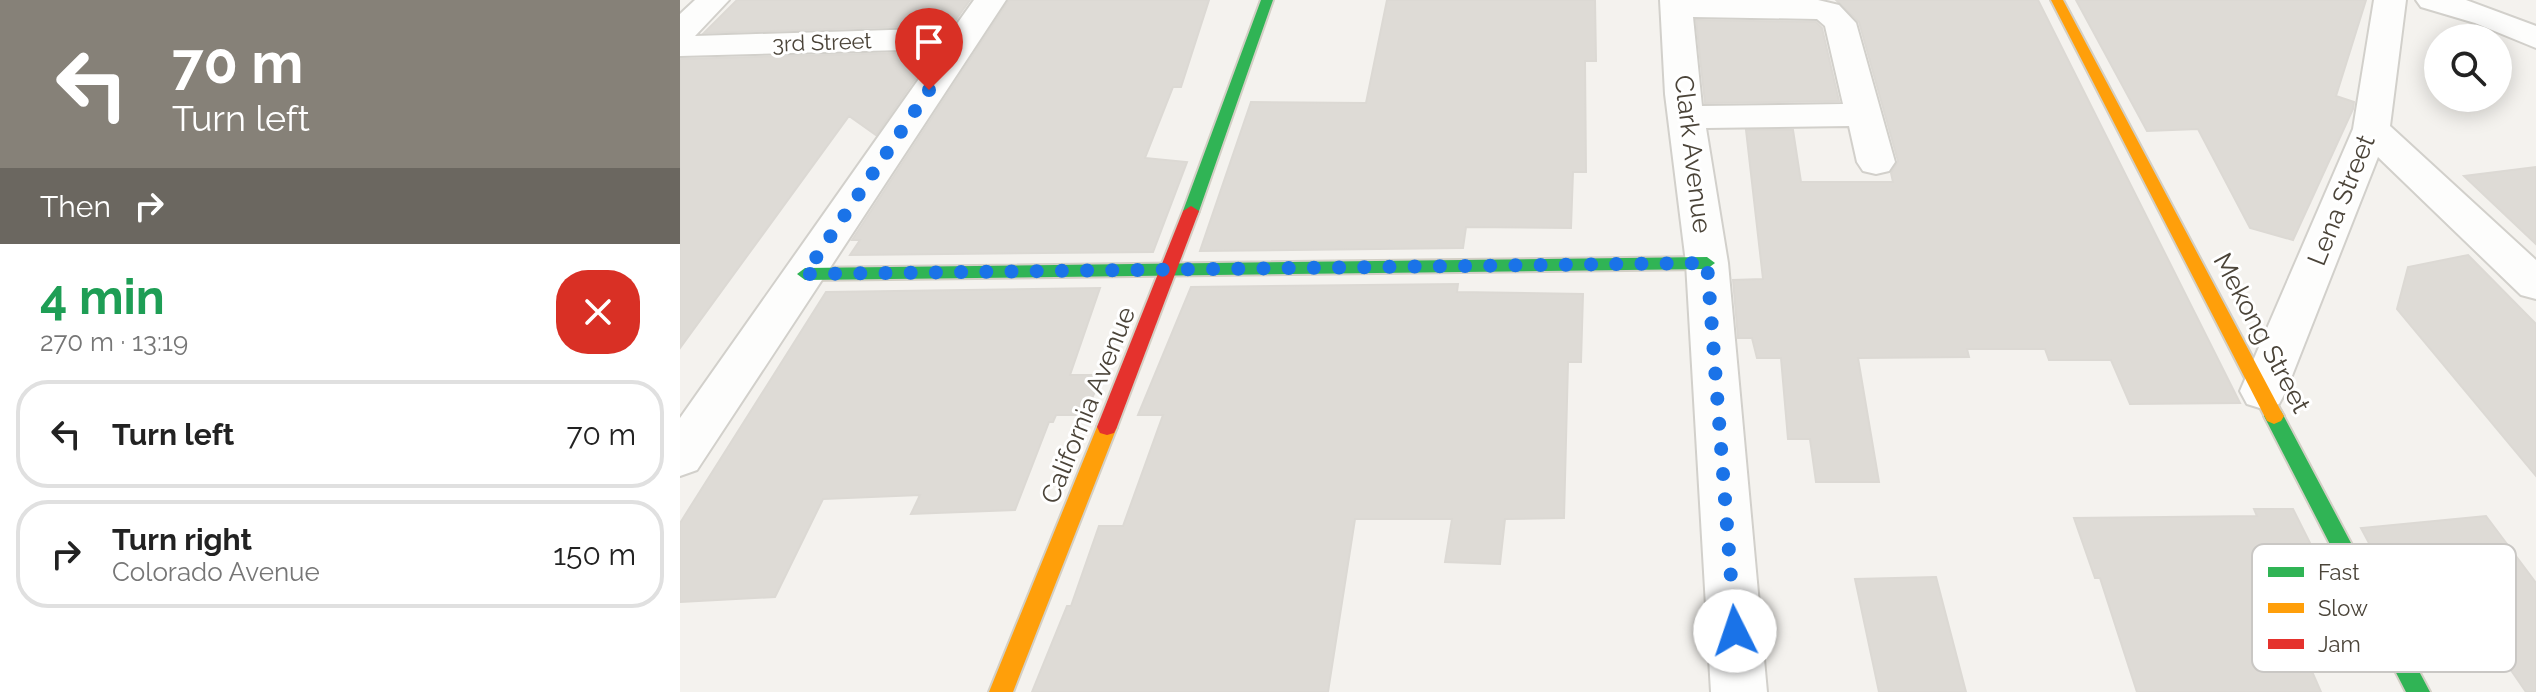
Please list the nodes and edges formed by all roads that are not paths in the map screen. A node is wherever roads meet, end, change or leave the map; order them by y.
1 (713, 0) edge
2 (990, 0) edge
3 (1267, 0) edge
4 (2057, 0) edge
5 (2390, 0) edge
6 (2432, 0) edge
7 (1678, 4) edge
8 (680, 32) edge
9 (965, 38) junction
10 (2536, 38) edge
11 (680, 46) edge
12 (1862, 115) junction
13 (1687, 117) junction
14 (2371, 129) junction
15 (1876, 162) dead end
16 (1707, 263) junction
17 (1169, 272) junction
18 (805, 274) junction
19 (2536, 284) edge
20 (2263, 391) junction
21 (680, 456) edge
22 (2342, 544) edge
23 (2408, 672) edge
24 (1001, 692) edge
25 (1739, 692) edge
26 (2418, 692) edge

1 - 8 street
2 - 9 street
3 - 17 street, California Avenue
4 - 20 street, Mekong Street
5 - 14 street, Lena Street
6 - 10 street
7 - 12 street
7 - 13 street, Clark Avenue
9 - 11 street, 3rd Street
9 - 18 street
12 - 13 street
12 - 15 street
13 - 16 street, Clark Avenue
14 - 19 street
14 - 20 street, Lena Street
16 - 17 street
16 - 25 street, Clark Avenue
17 - 18 street
17 - 24 street, California Avenue
18 - 21 street
20 - 22 street, Mekong Street
23 - 26 street, Mekong Street

